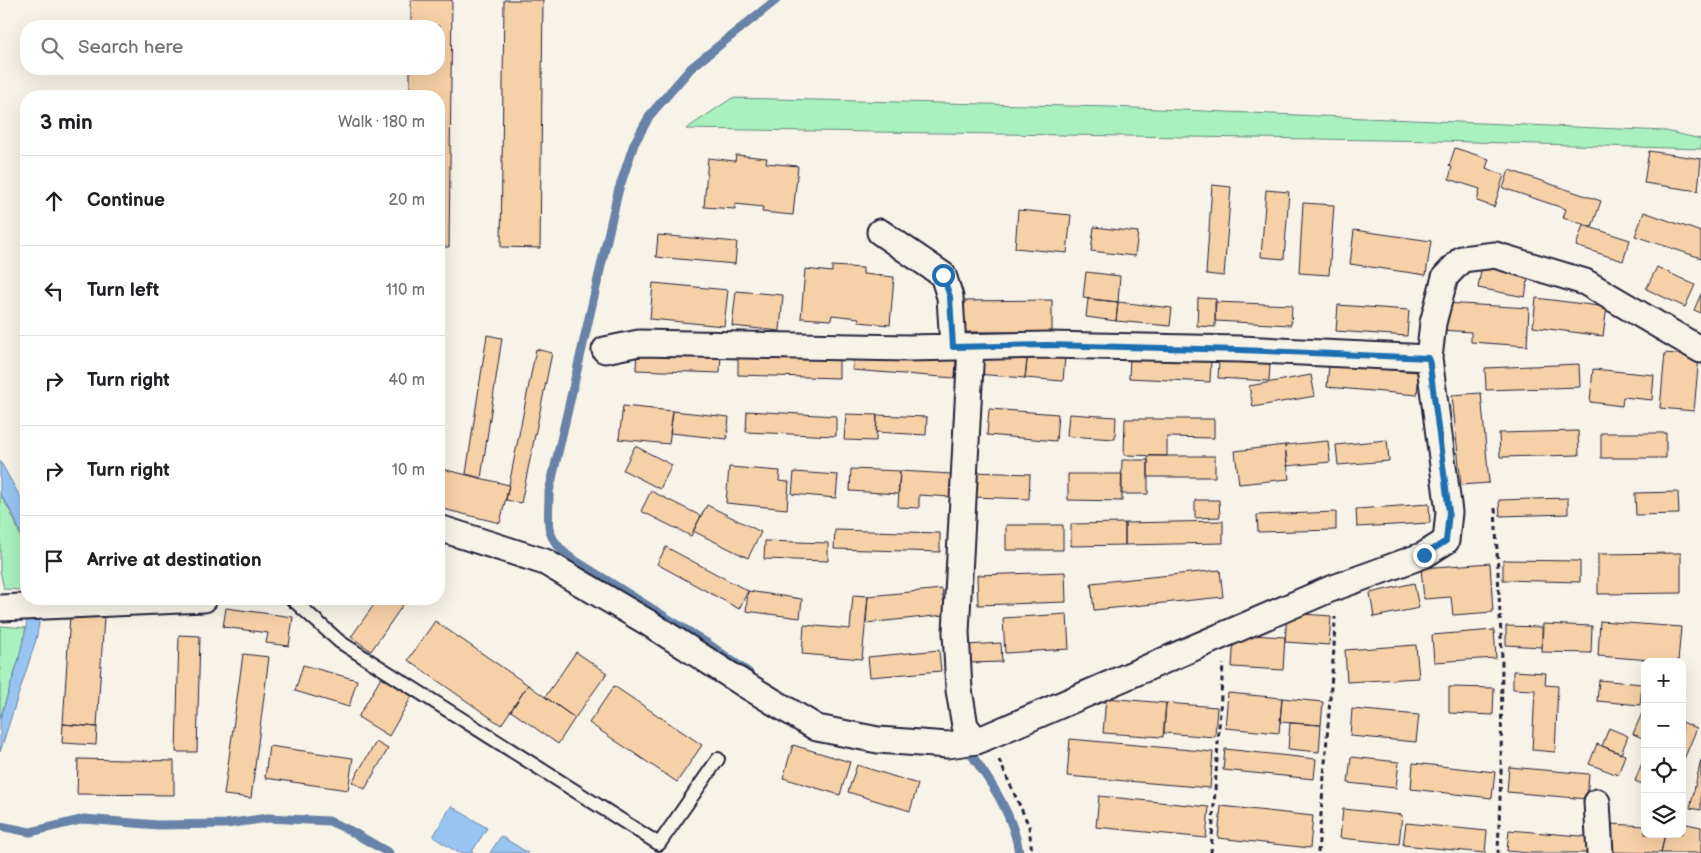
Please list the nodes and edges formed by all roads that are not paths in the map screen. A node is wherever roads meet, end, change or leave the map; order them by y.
1 (880, 232) dead end
2 (962, 347) junction
3 (605, 350) dead end
4 (1701, 350) edge
5 (1429, 358) junction
6 (445, 530) edge
7 (86, 605) edge
8 (299, 605) edge
9 (7, 608) edge
10 (977, 741) junction
11 (718, 758) dead end
12 (1596, 802) dead end
13 (1600, 853) edge

1 - 2 street
2 - 3 street
2 - 5 street
2 - 10 street
4 - 5 street
5 - 10 street
6 - 10 street
7 - 9 street
8 - 11 lane
12 - 13 street

